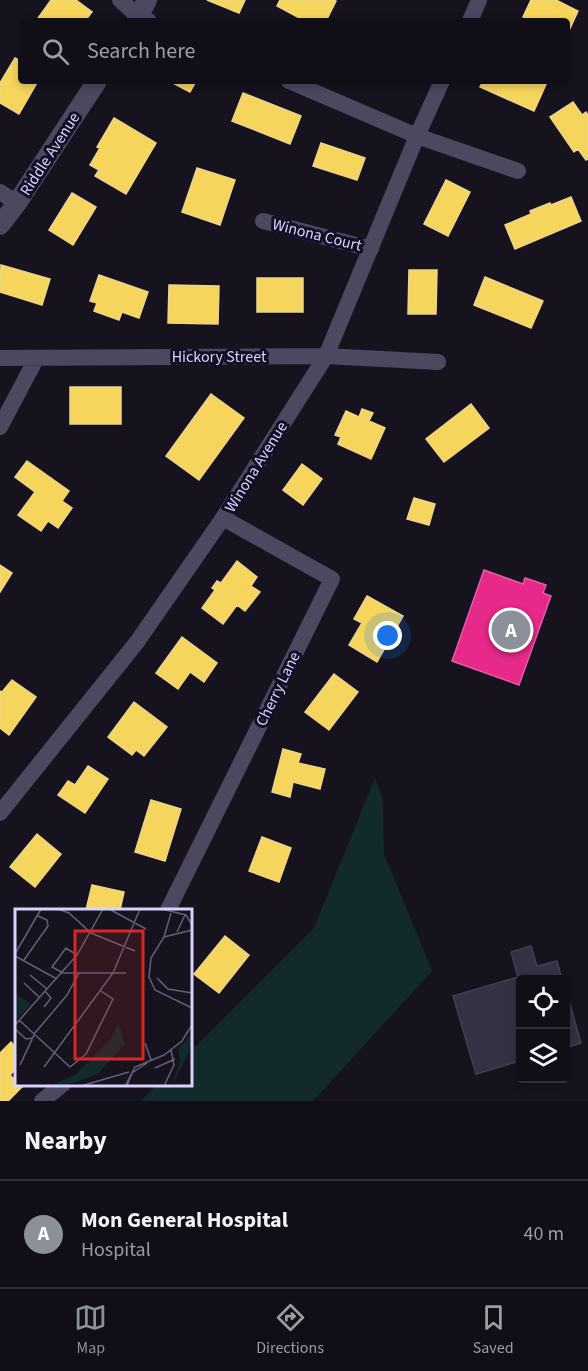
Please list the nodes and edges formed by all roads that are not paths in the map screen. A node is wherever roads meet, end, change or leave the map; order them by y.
1 (120, 0) edge
2 (479, 0) edge
3 (143, 15) edge
4 (471, 18) edge
5 (95, 84) edge
6 (296, 84) edge
7 (441, 84) edge
8 (417, 136) junction
9 (518, 171) dead end
10 (0, 192) edge
11 (17, 203) junction
12 (263, 221) dead end
13 (0, 225) edge
14 (371, 249) junction
15 (326, 356) junction
16 (0, 358) edge
17 (36, 358) junction
18 (438, 362) dead end
19 (0, 427) edge
20 (224, 518) junction
21 (0, 813) edge
22 (168, 909) edge
23 (61, 1086) edge
24 (42, 1101) edge

1 - 3 street
2 - 4 street
5 - 11 street, Riddle Avenue
6 - 8 street
7 - 8 street, Winona Avenue
8 - 9 street
8 - 14 street, Winona Avenue
10 - 11 street
11 - 13 street, Riddle Avenue
12 - 14 street, Winona Court
14 - 15 street, Winona Avenue
15 - 17 street, Hickory Street
15 - 18 street, Hickory Street
15 - 20 street, Winona Avenue
16 - 17 street, Hickory Street
17 - 19 street
20 - 21 street, Winona Avenue
20 - 22 street, Cherry Lane
23 - 24 street

